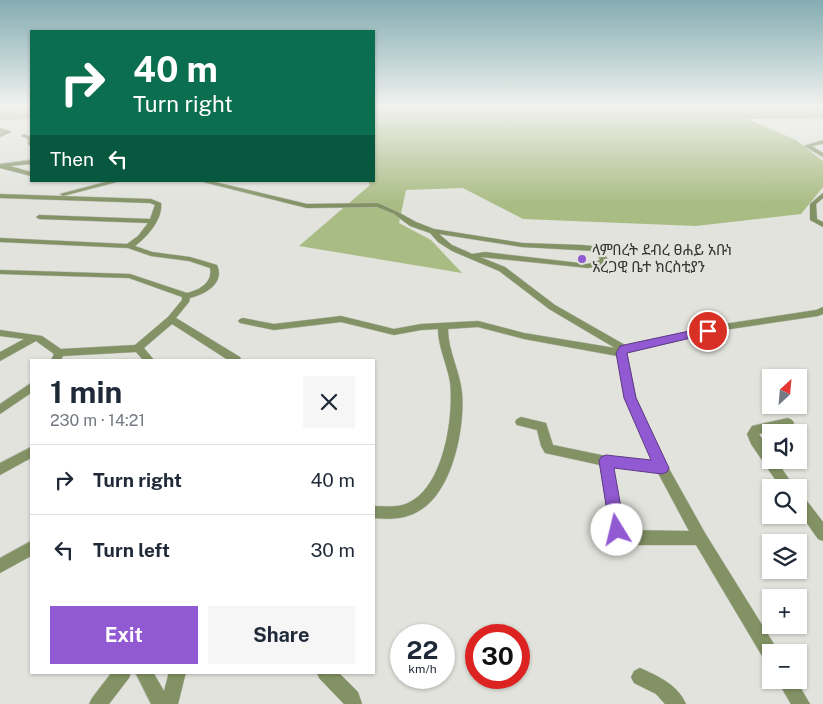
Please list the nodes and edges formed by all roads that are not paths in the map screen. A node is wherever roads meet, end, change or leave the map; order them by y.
1 (821, 143) edge
2 (823, 155) edge
3 (30, 162) edge
4 (1, 166) edge
5 (30, 174) edge
6 (114, 182) edge
7 (206, 182) edge
8 (823, 195) edge
9 (0, 196) edge
10 (45, 197) junction
11 (39, 217) dead end
12 (154, 221) junction
13 (823, 225) edge
14 (433, 231) junction
15 (4, 240) edge
16 (0, 246) edge
17 (129, 246) junction
18 (551, 248) junction
19 (471, 256) junction
20 (553, 261) junction
21 (0, 272) edge
22 (186, 296) junction
23 (821, 313) edge
24 (171, 319) junction
25 (243, 321) dead end
26 (443, 326) junction
27 (0, 333) edge
28 (34, 337) junction
29 (138, 348) junction
30 (623, 351) junction
31 (58, 356) edge
32 (0, 357) edge
33 (148, 359) edge
34 (234, 359) edge
35 (30, 387) edge
36 (0, 410) edge
37 (522, 422) dead end
38 (788, 423) dead end
39 (30, 453) edge
40 (606, 461) junction
41 (662, 468) junction
42 (0, 469) edge
43 (783, 479) edge
44 (807, 511) edge
45 (375, 512) edge
46 (823, 534) edge
47 (700, 538) junction
48 (30, 549) edge
49 (0, 566) edge
50 (764, 644) edge
51 (121, 674) edge
52 (144, 674) edge
53 (177, 674) edge
54 (327, 674) edge
55 (640, 677) dead end
56 (792, 689) edge
57 (98, 704) edge
58 (161, 704) edge
59 (169, 704) edge
60 (352, 704) edge
61 (677, 704) edge
62 (801, 704) edge

1 - 2 street
3 - 4 street
4 - 5 street
6 - 10 street
7 - 14 street
8 - 13 street
9 - 10 street
10 - 12 street
11 - 12 street
12 - 17 street
14 - 18 street
14 - 19 street
15 - 16 street
15 - 17 street
17 - 22 street
18 - 20 street
18 - 20 street
19 - 20 street
19 - 30 street
21 - 22 street
22 - 24 street
23 - 30 street
24 - 29 street
24 - 34 street
25 - 26 street
26 - 30 street
26 - 45 street
27 - 28 street
28 - 31 street
28 - 32 street
29 - 31 street
29 - 33 street
30 - 41 street
35 - 36 street
37 - 40 street
38 - 43 street
39 - 42 street
40 - 41 street
40 - 47 street
41 - 47 street
44 - 46 street
47 - 50 street
48 - 49 street
51 - 57 street
52 - 58 street
53 - 59 street
54 - 60 street
55 - 61 street
56 - 62 street

